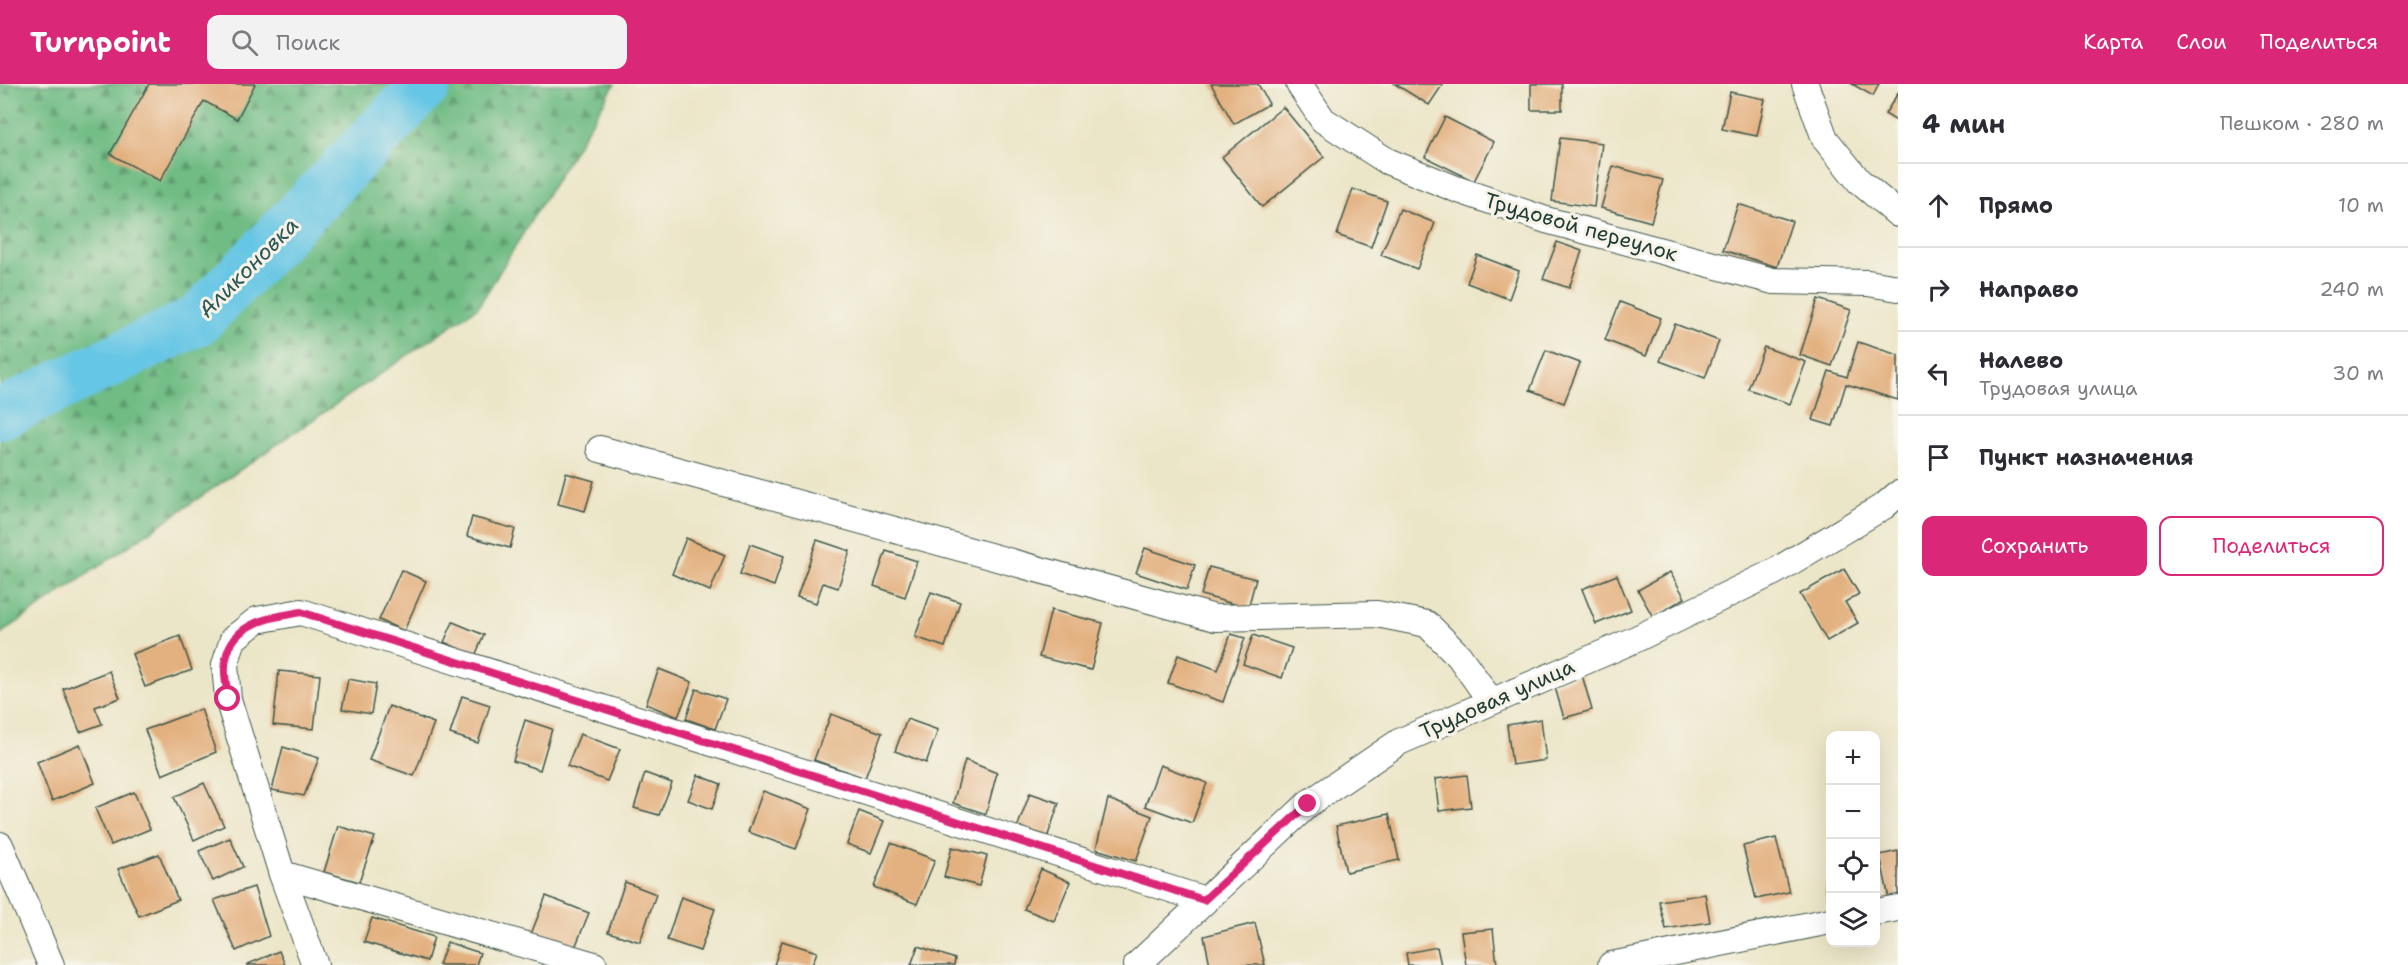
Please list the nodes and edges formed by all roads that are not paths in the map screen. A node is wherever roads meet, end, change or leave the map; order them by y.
1 (1299, 84) edge
2 (1805, 84) edge
3 (1898, 214) edge
4 (1898, 288) edge
5 (600, 450) dead end
6 (1898, 494) edge
7 (1490, 700) junction
8 (0, 844) edge
9 (282, 874) junction
10 (1204, 900) junction
11 (1898, 908) edge
12 (1880, 911) edge
13 (1826, 922) edge
14 (51, 965) edge
15 (315, 965) edge
16 (594, 965) edge
17 (1137, 965) edge
18 (1611, 965) edge

1 - 4 street, Трудовой переулок
2 - 3 street
5 - 7 street
6 - 7 street, Трудовая улица
7 - 10 street, Трудовая улица
8 - 14 street
9 - 10 street
9 - 15 street
9 - 16 street
10 - 17 street, Трудовая улица
11 - 12 street
13 - 18 street

